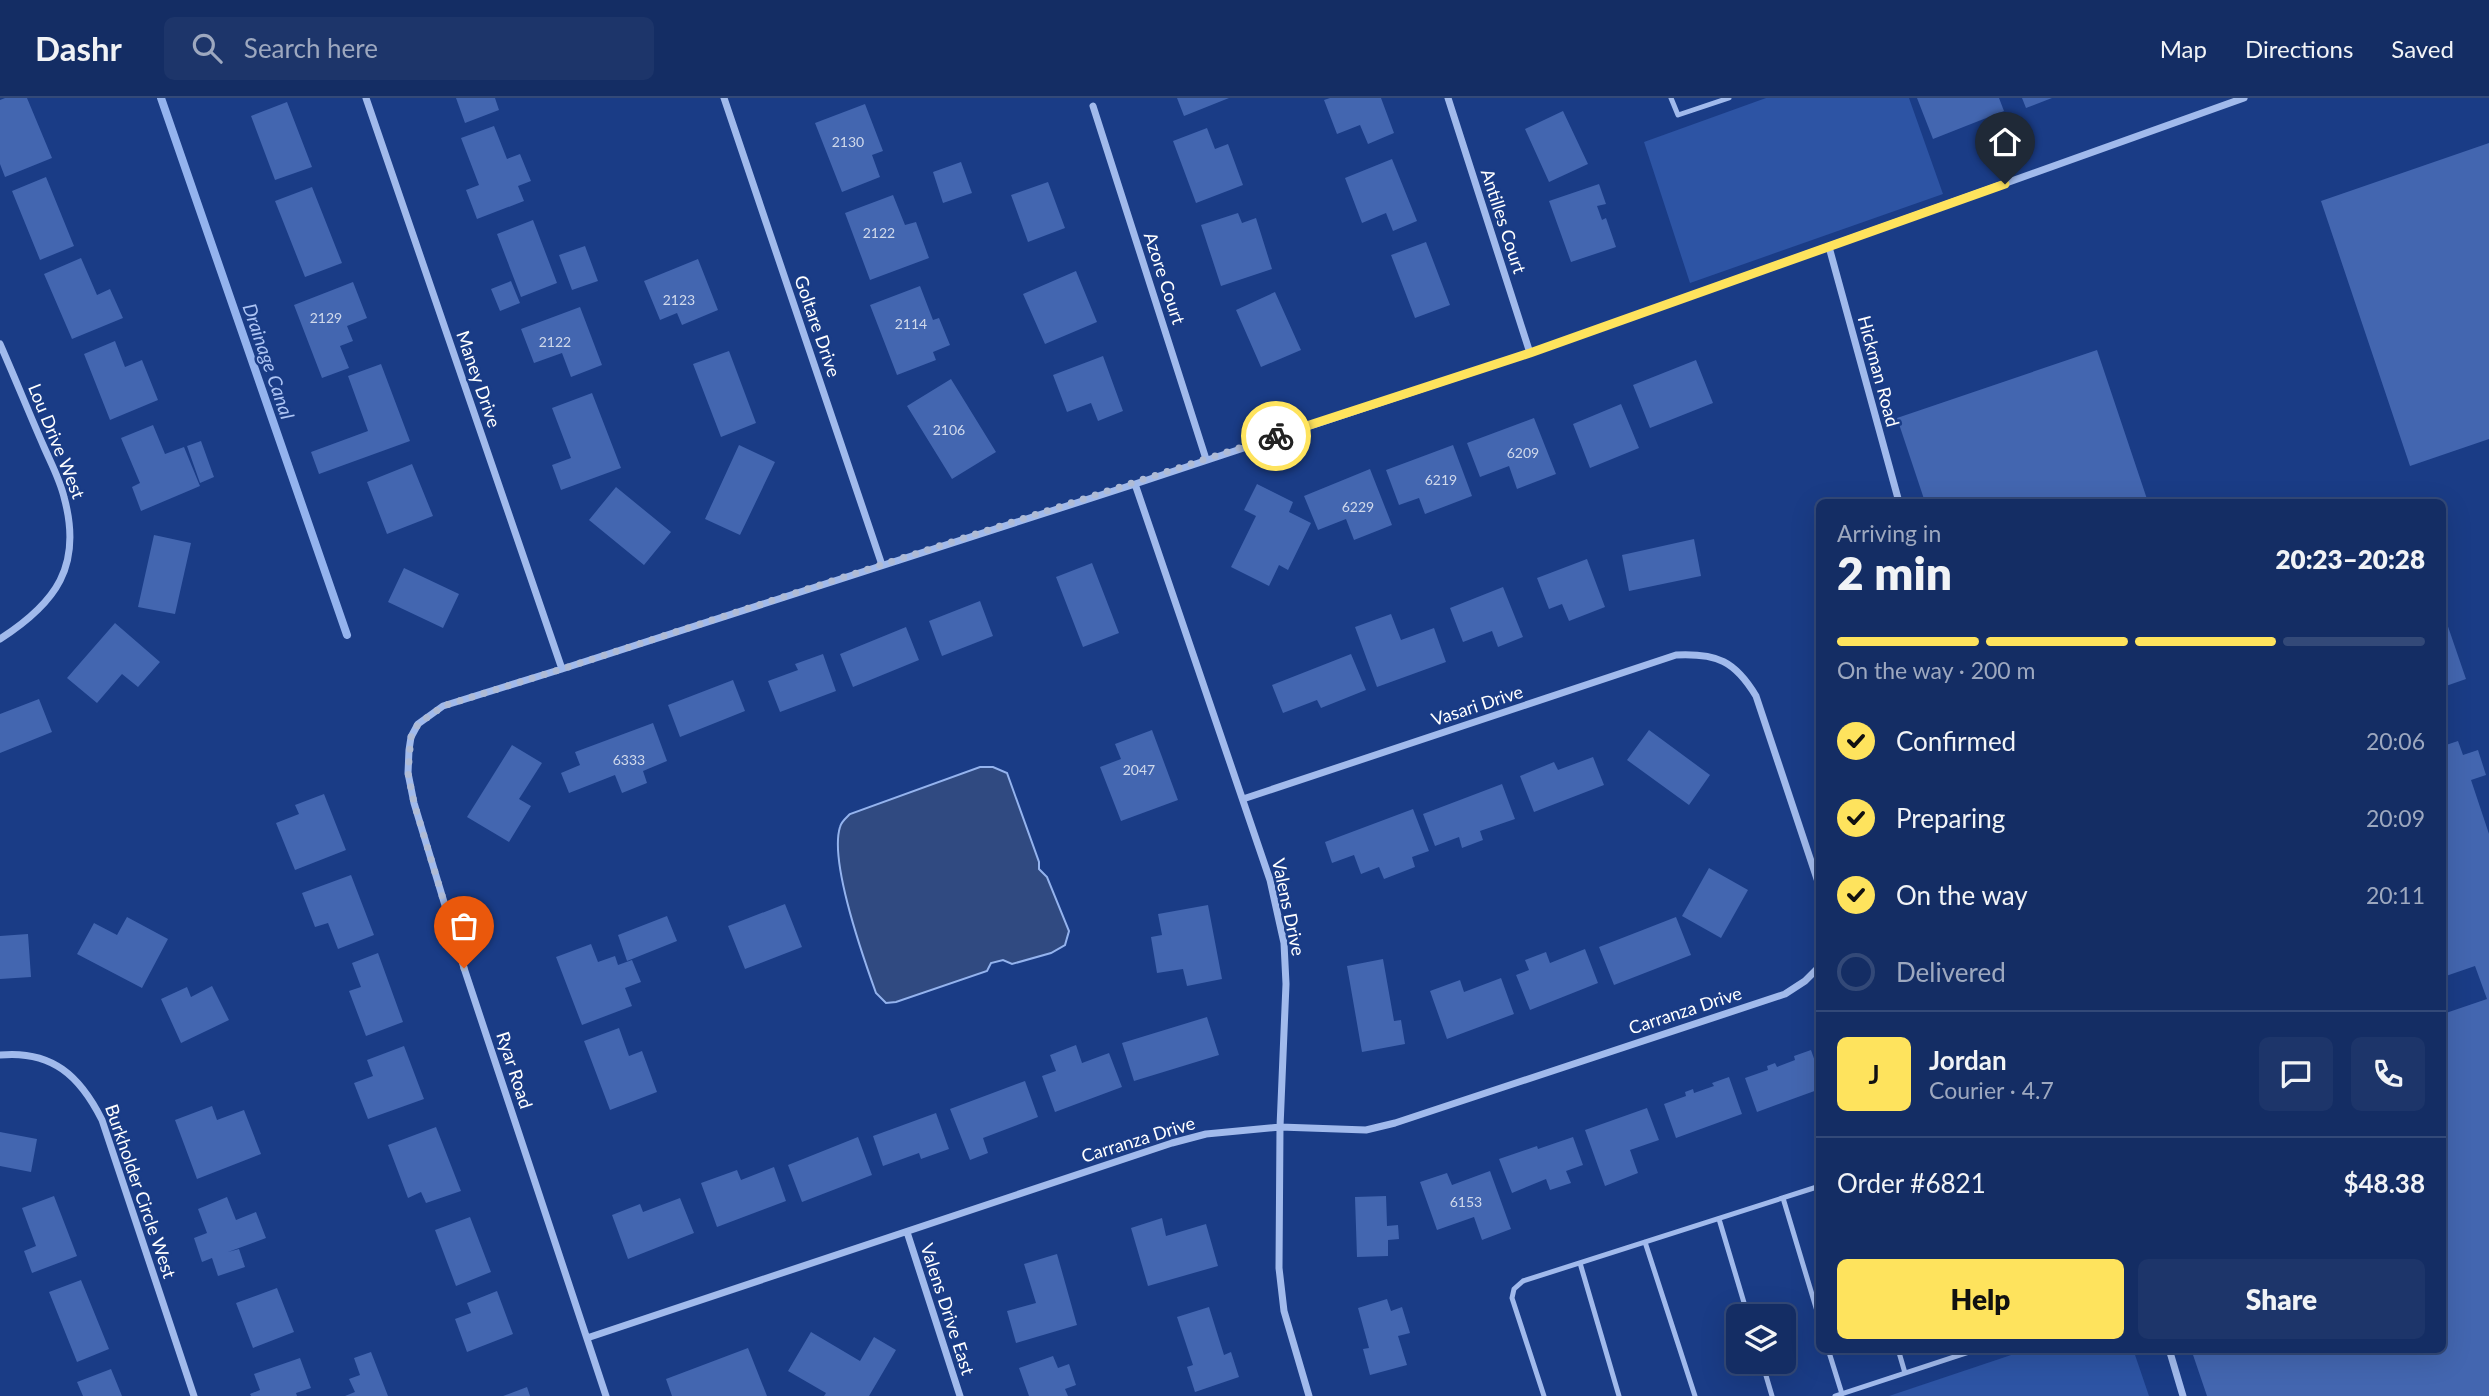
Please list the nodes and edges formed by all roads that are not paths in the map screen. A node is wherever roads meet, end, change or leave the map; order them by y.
1 (366, 98) edge
2 (724, 98) edge
3 (1448, 98) edge
4 (1671, 98) edge
5 (1729, 98) edge
6 (2244, 98) edge
7 (1093, 106) dead end
8 (1829, 247) junction
9 (0, 344) edge
10 (1530, 353) junction
11 (1206, 459) junction
12 (1135, 484) junction
13 (1898, 499) edge
14 (882, 565) junction
15 (0, 639) edge
16 (562, 669) junction
17 (1243, 799) junction
18 (1816, 876) edge
19 (1816, 970) edge
20 (0, 1055) edge
21 (1280, 1127) junction
22 (1816, 1187) edge
23 (1783, 1198) junction
24 (1719, 1219) junction
25 (907, 1232) junction
26 (1645, 1242) junction
27 (1580, 1263) junction
28 (1744, 1304) edge
29 (1816, 1308) edge
30 (587, 1338) junction
31 (1829, 1353) edge
32 (1899, 1353) edge
33 (1966, 1353) edge
34 (2170, 1353) edge
35 (1905, 1373) junction
36 (1766, 1374) edge
37 (1842, 1394) junction
38 (194, 1396) edge
39 (606, 1396) edge
40 (960, 1396) edge
41 (1309, 1396) edge
42 (1544, 1396) edge
43 (1619, 1396) edge
44 (1695, 1396) edge
45 (1772, 1396) edge
46 (1835, 1396) edge
47 (2183, 1396) edge

1 - 16 street, Maney Drive
2 - 14 street, Goltare Drive
3 - 10 street, Antilles Court
4 - 5 lane
6 - 8 street
7 - 11 street, Azore Court
8 - 10 street
8 - 13 street, Hickman Road
9 - 15 street, Lou Drive West
10 - 11 street
11 - 12 street
12 - 14 street
12 - 17 street, Valens Drive
14 - 16 street
16 - 30 street, Ryar Road
17 - 18 street, Vasari Drive
17 - 21 street, Valens Drive
19 - 21 street, Carranza Drive
20 - 38 street, Burkholder Circle West
21 - 25 street, Carranza Drive
21 - 41 street, Valens Drive
22 - 23 lane
23 - 24 lane
23 - 29 lane
24 - 26 lane
24 - 28 lane
25 - 30 street, Carranza Drive
25 - 40 street, Valens Drive East
26 - 27 lane
26 - 44 lane
27 - 42 lane
27 - 43 lane
30 - 39 street, Ryar Road
31 - 37 lane
32 - 35 lane
33 - 35 lane
34 - 47 street
35 - 37 lane
36 - 45 lane
37 - 46 lane

